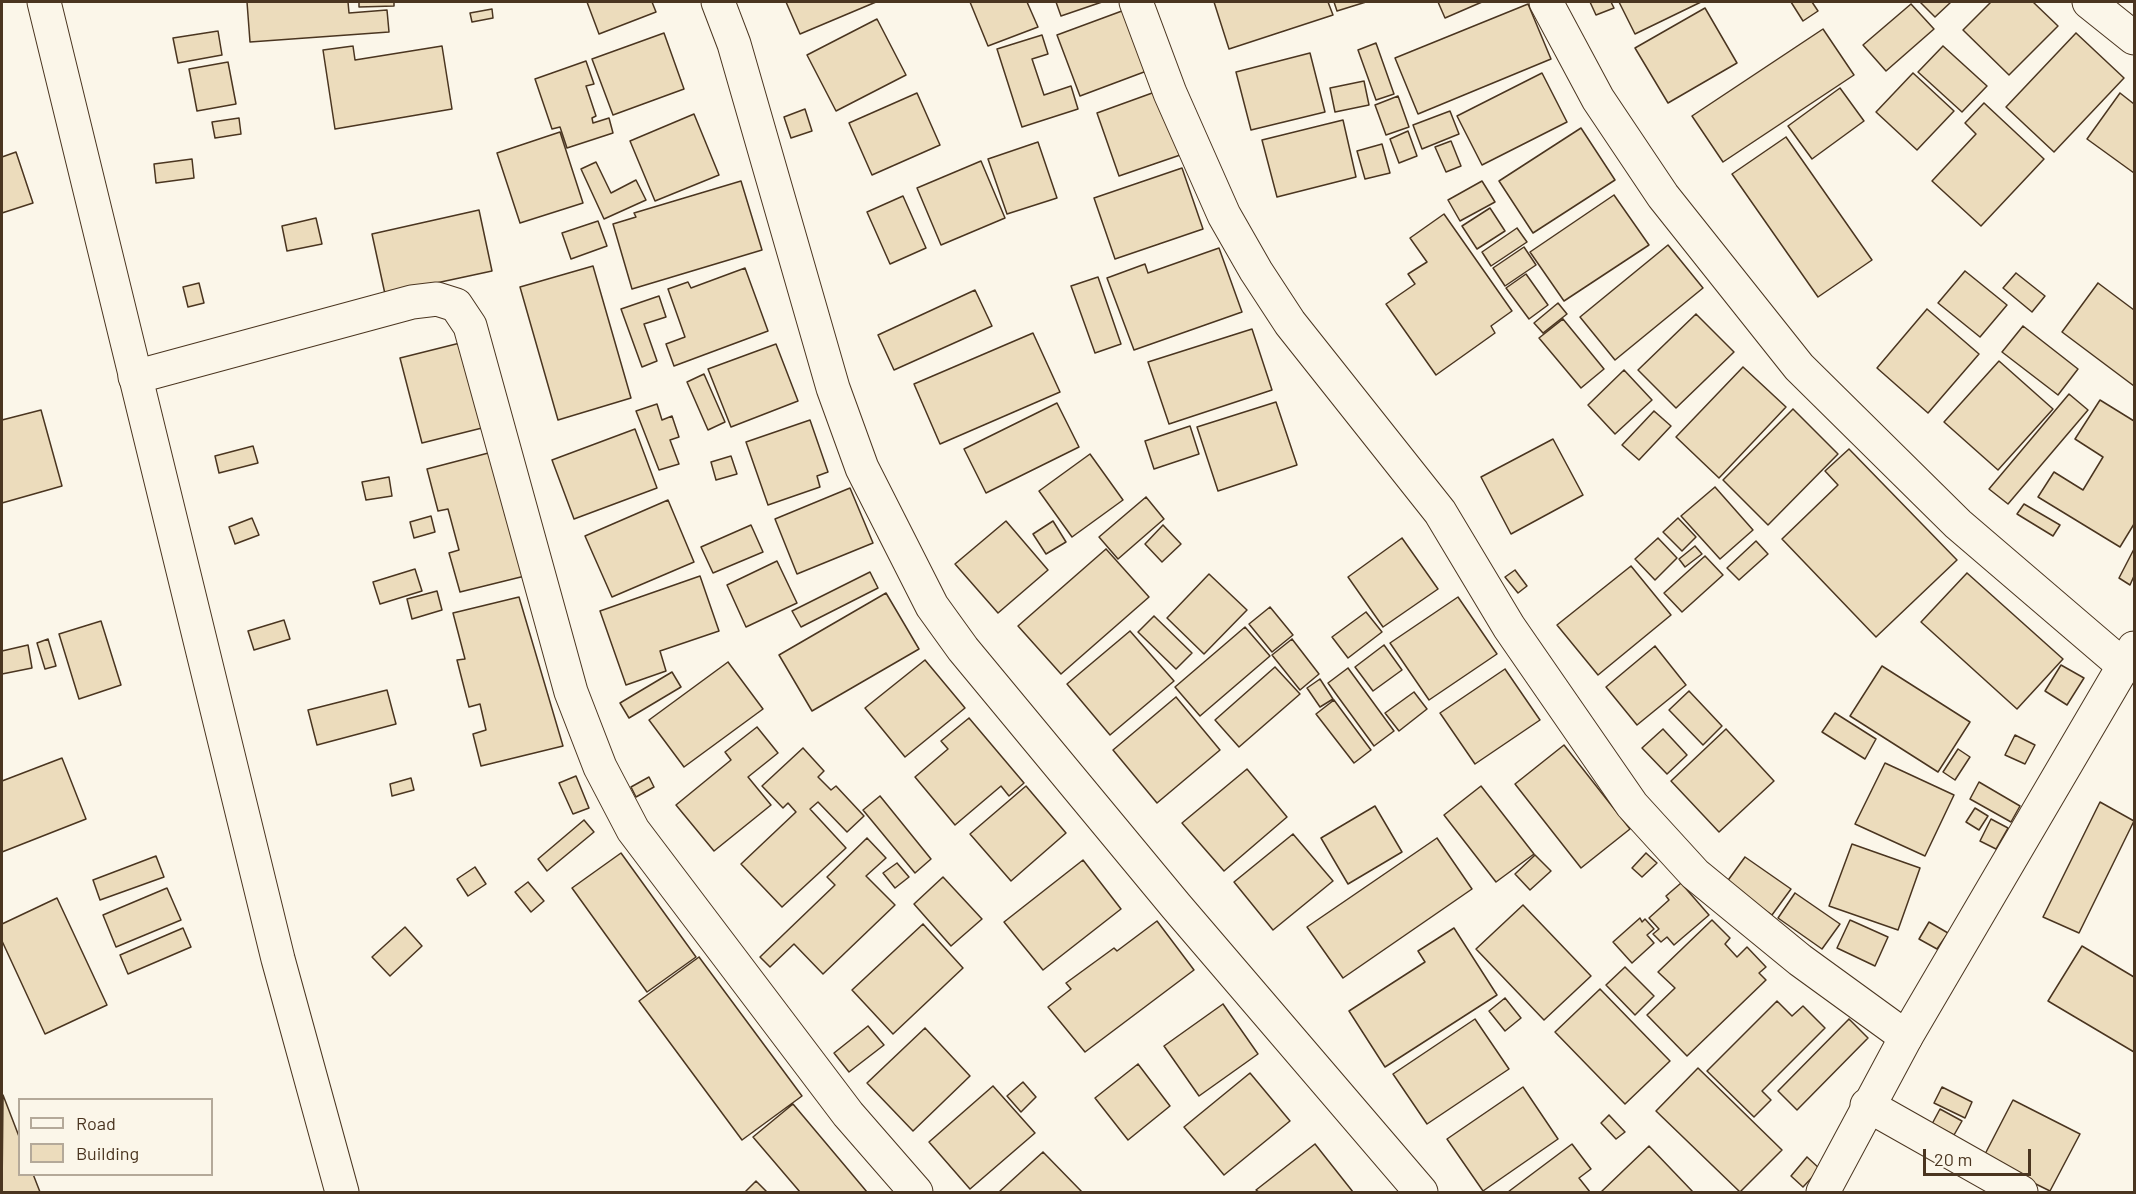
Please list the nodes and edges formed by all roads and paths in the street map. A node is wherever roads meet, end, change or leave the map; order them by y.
1 (44, 2) edge
2 (718, 2) edge
3 (1136, 2) edge
4 (1546, 2) edge
5 (2089, 2) edge
6 (2134, 38) edge
7 (135, 377) junction
8 (2129, 658) edge
9 (1906, 1037) junction
10 (1867, 1105) junction
11 (342, 1192) edge
12 (916, 1192) edge
13 (1421, 1192) edge
14 (1823, 1192) edge
15 (2021, 1192) edge

1 - 7 street
2 - 13 street
3 - 9 street
4 - 8 street
5 - 6 street
7 - 11 street
7 - 12 street
8 - 9 street
9 - 10 street
10 - 14 street
10 - 15 street

